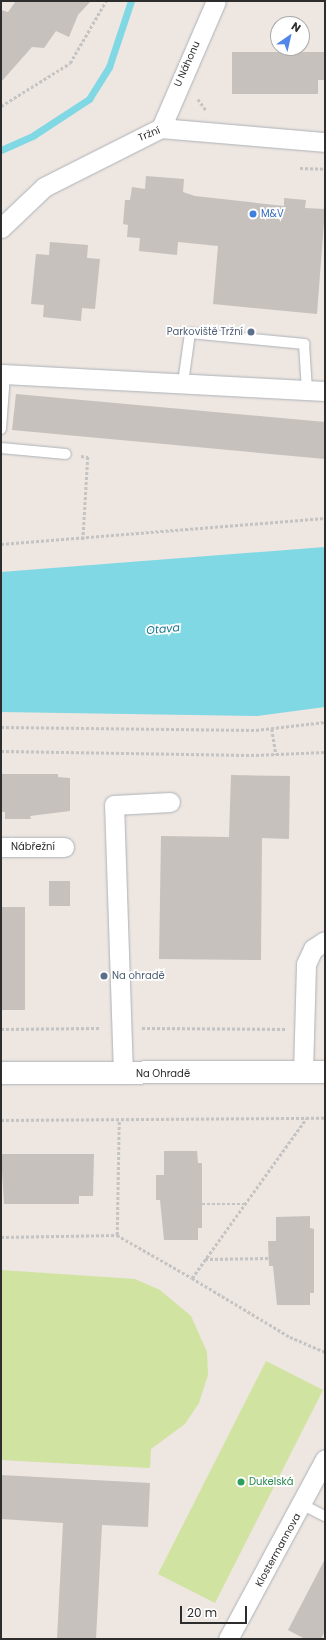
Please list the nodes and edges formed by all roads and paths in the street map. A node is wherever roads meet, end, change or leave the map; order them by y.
1 (106, 1) edge
2 (216, 1) edge
3 (197, 93) dead end
4 (1, 106) edge
5 (209, 113) dead end
6 (161, 128) junction
7 (325, 142) edge
8 (300, 168) dead end
9 (325, 169) edge
10 (1, 228) edge
11 (3, 374) edge
12 (183, 383) junction
13 (316, 390) edge
14 (1, 429) edge
15 (1, 448) edge
16 (66, 454) joint
17 (325, 518) edge
18 (84, 540) junction
19 (1, 544) edge
20 (325, 722) edge
21 (1, 728) edge
22 (272, 729) junction
23 (1, 751) edge
24 (325, 752) edge
25 (276, 755) junction
26 (170, 802) dead end
27 (1, 847) edge
28 (64, 847) dead end
29 (325, 941) edge
30 (1, 1028) edge
31 (120, 1028) junction
32 (304, 1030) junction
33 (303, 1072) junction
34 (325, 1072) edge
35 (1, 1074) edge
36 (123, 1074) junction
37 (325, 1118) edge
38 (306, 1119) junction
39 (1, 1120) edge
40 (119, 1120) junction
41 (202, 1204) dead end
42 (245, 1204) junction
43 (117, 1235) junction
44 (1, 1238) edge
45 (269, 1258) dead end
46 (205, 1259) junction
47 (192, 1278) junction
48 (325, 1352) edge
49 (325, 1459) edge
50 (303, 1505) junction
51 (325, 1516) edge
52 (228, 1639) edge

1 - 4 path
2 - 6 street, U Náhonu
3 - 5 path
6 - 7 street, Tržní
6 - 10 street, Tržní
8 - 9 path
11 - 12 street
11 - 14 lane
12 - 13 street
12 - 13 lane
15 - 16 lane
16 - 18 path
17 - 18 path
18 - 19 path
20 - 22 path
21 - 22 path
22 - 25 path
23 - 25 path
24 - 25 path
26 - 31 street
27 - 28 street, Nábřežní
29 - 32 street
30 - 31 path
31 - 32 path
31 - 36 street
32 - 33 street
33 - 34 street, Na Ohradě
33 - 36 street, Na Ohradě
35 - 36 street, Na Ohradě
37 - 38 path
38 - 40 path
38 - 42 path
39 - 40 path
40 - 43 path
41 - 42 path
42 - 46 path
43 - 44 path
43 - 47 path
45 - 46 path
46 - 47 path
47 - 48 path
49 - 50 street, Klostermannova
50 - 51 lane
50 - 52 street, Klostermannova

